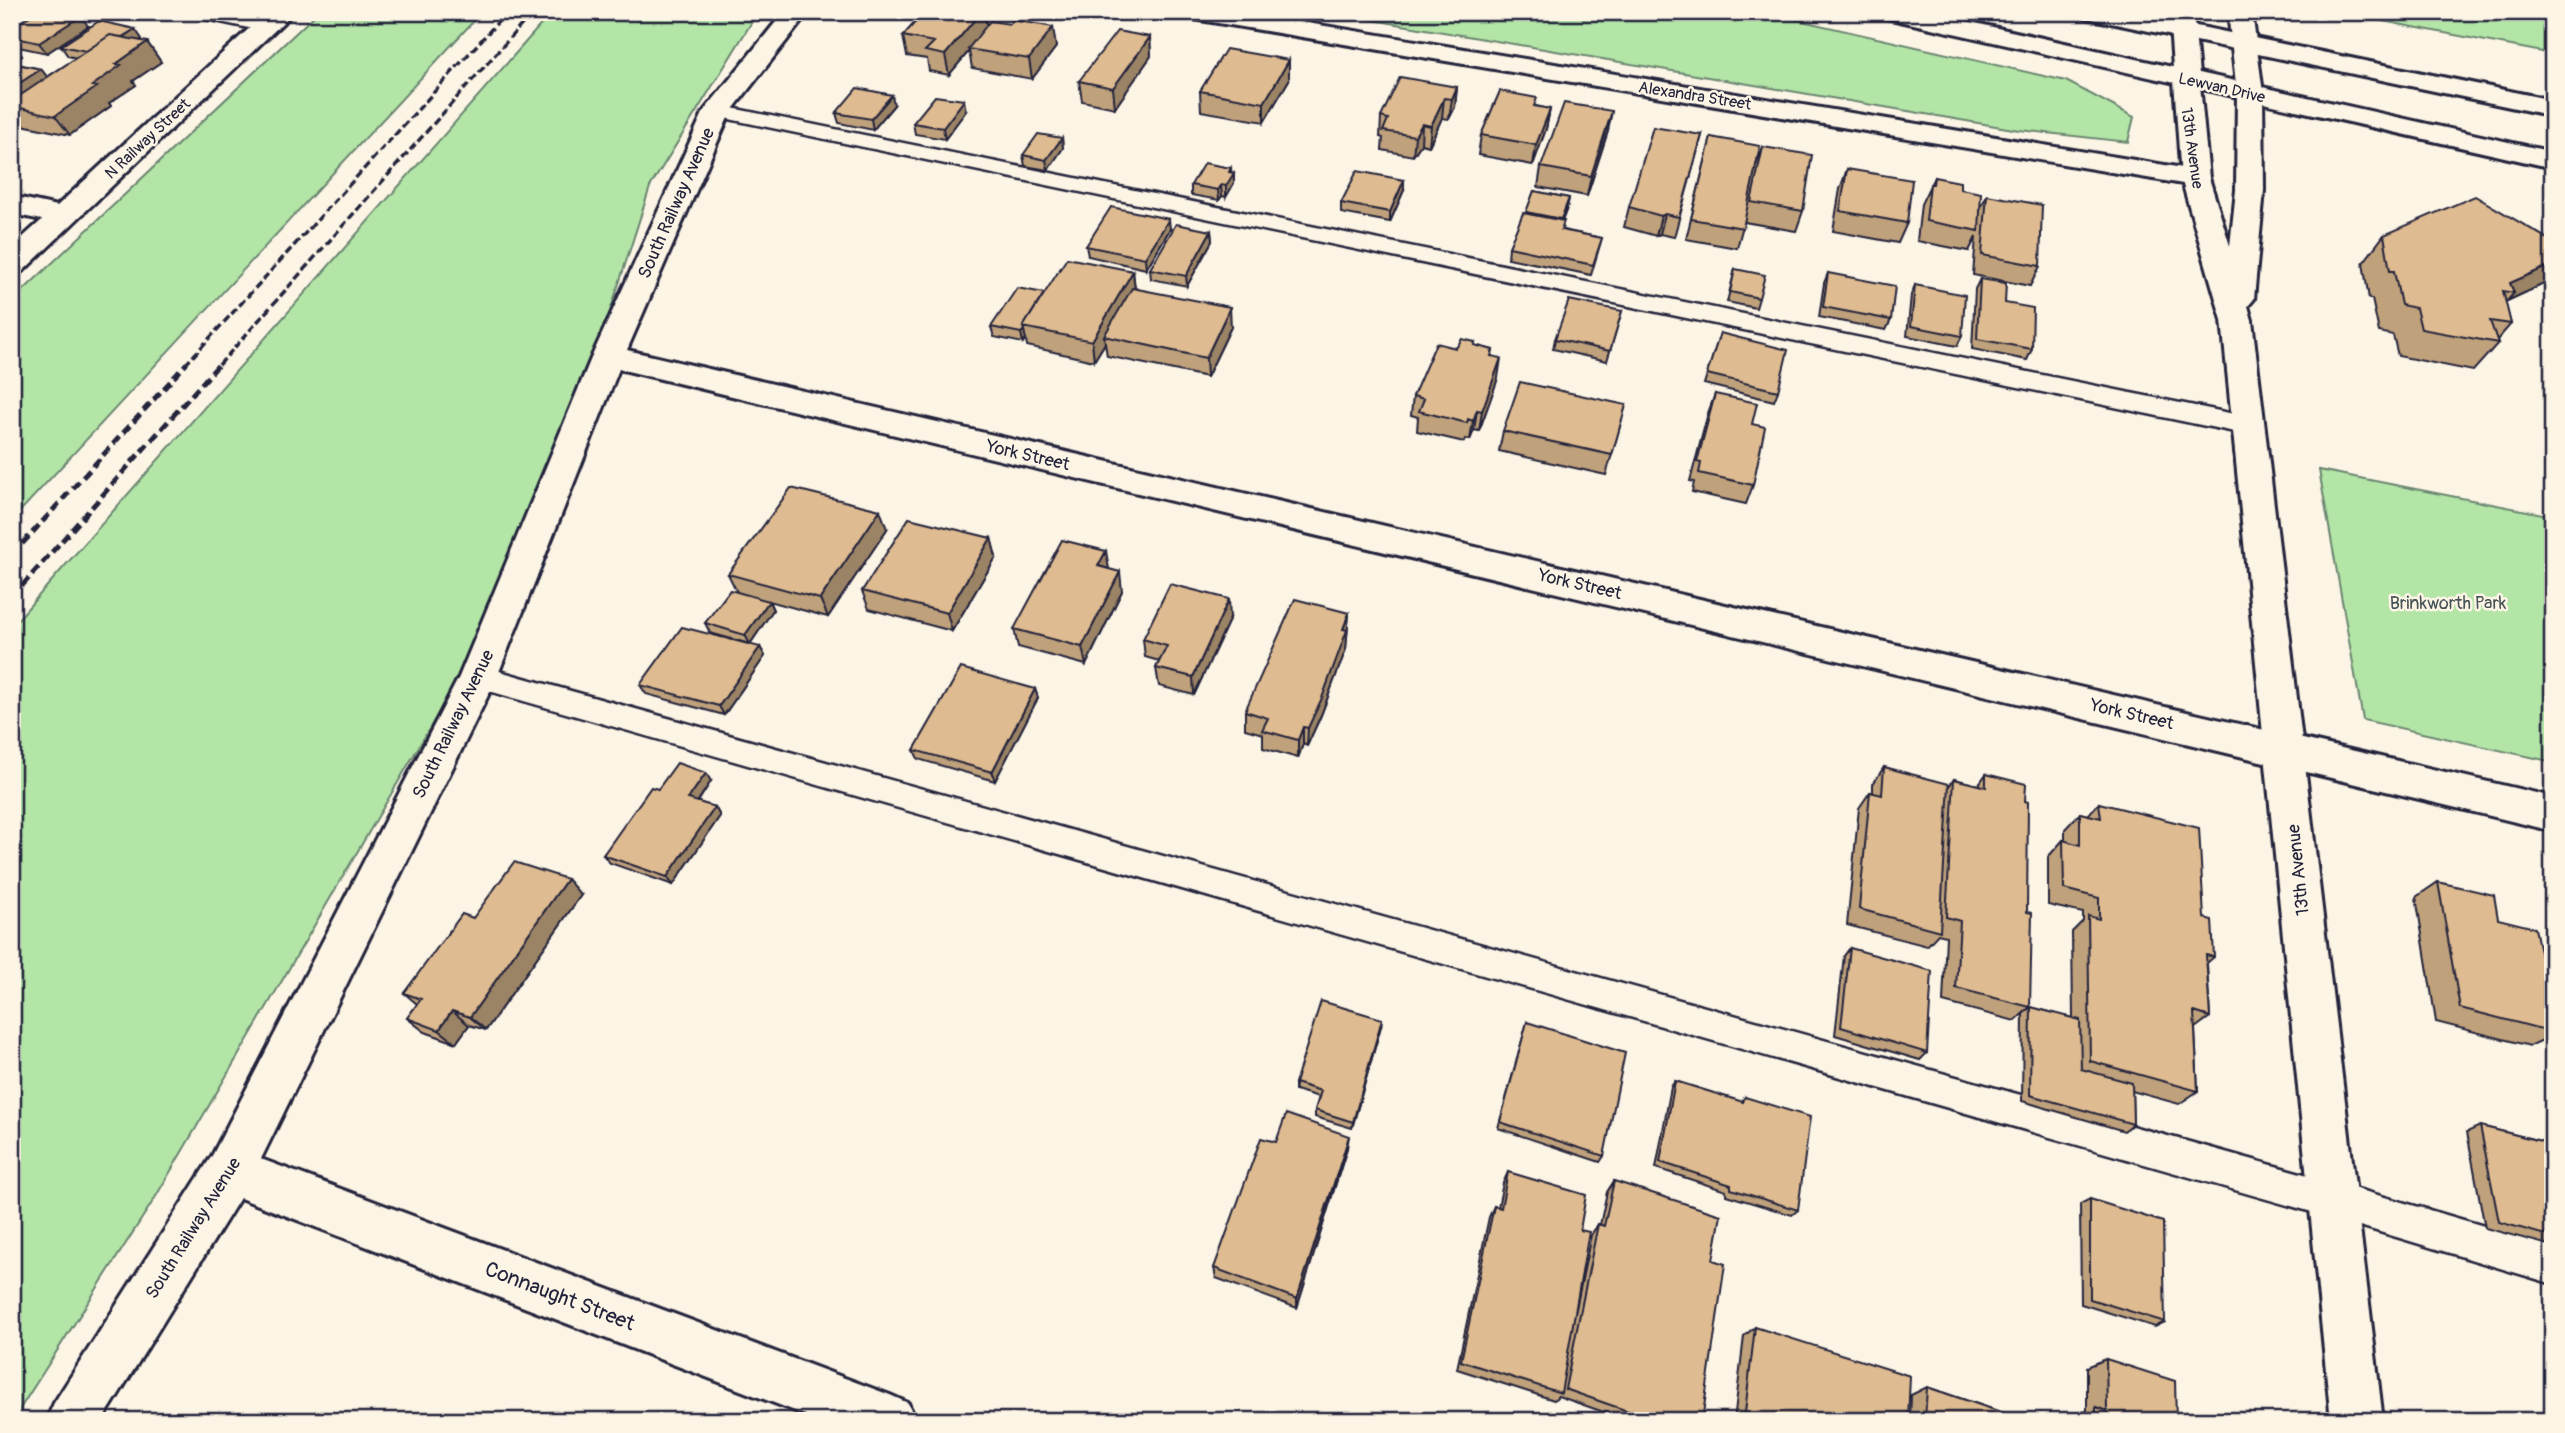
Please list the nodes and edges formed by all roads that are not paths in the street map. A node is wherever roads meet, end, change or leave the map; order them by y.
1 (199, 12) edge
2 (797, 12) edge
3 (1194, 12) edge
4 (1891, 12) edge
5 (2092, 12) edge
6 (2240, 12) edge
7 (275, 19) edge
8 (2182, 22) edge
9 (2244, 44) junction
10 (2184, 79) junction
11 (2250, 93) junction
12 (2553, 108) edge
13 (718, 111) junction
14 (2553, 160) edge
15 (2195, 178) junction
16 (12, 205) edge
17 (63, 216) junction
18 (12, 264) edge
19 (2237, 320) junction
20 (608, 356) junction
21 (2249, 426) junction
22 (478, 677) junction
23 (2285, 750) junction
24 (2553, 814) edge
25 (230, 1171) junction
26 (2333, 1200) junction
27 (2553, 1265) edge
28 (72, 1421) edge
29 (890, 1421) edge
30 (2357, 1421) edge

1 - 7 lane
2 - 13 street, South Railway Avenue
3 - 15 street, Alexandra Street
4 - 10 street, Lewvan Drive
5 - 8 street
6 - 9 street, 13th Avenue
7 - 17 street, N Railway Street
8 - 9 street
8 - 10 street, 13th Avenue
9 - 11 street, 13th Avenue
9 - 12 street
10 - 11 street, Lewvan Drive
10 - 15 street, 13th Avenue
11 - 14 street, Lewvan Drive
11 - 19 street, 13th Avenue
13 - 20 street, South Railway Avenue
13 - 21 lane
15 - 19 street, 13th Avenue
16 - 17 street
17 - 18 street, N Railway Street
19 - 21 street, 13th Avenue
20 - 22 street, South Railway Avenue
20 - 23 street, York Street
21 - 23 street, 13th Avenue
22 - 25 street, South Railway Avenue
22 - 26 lane
23 - 24 street, York Street
23 - 26 street, 13th Avenue
25 - 28 street, South Railway Avenue
25 - 29 street, Connaught Street
26 - 27 lane
26 - 30 street, 13th Avenue

